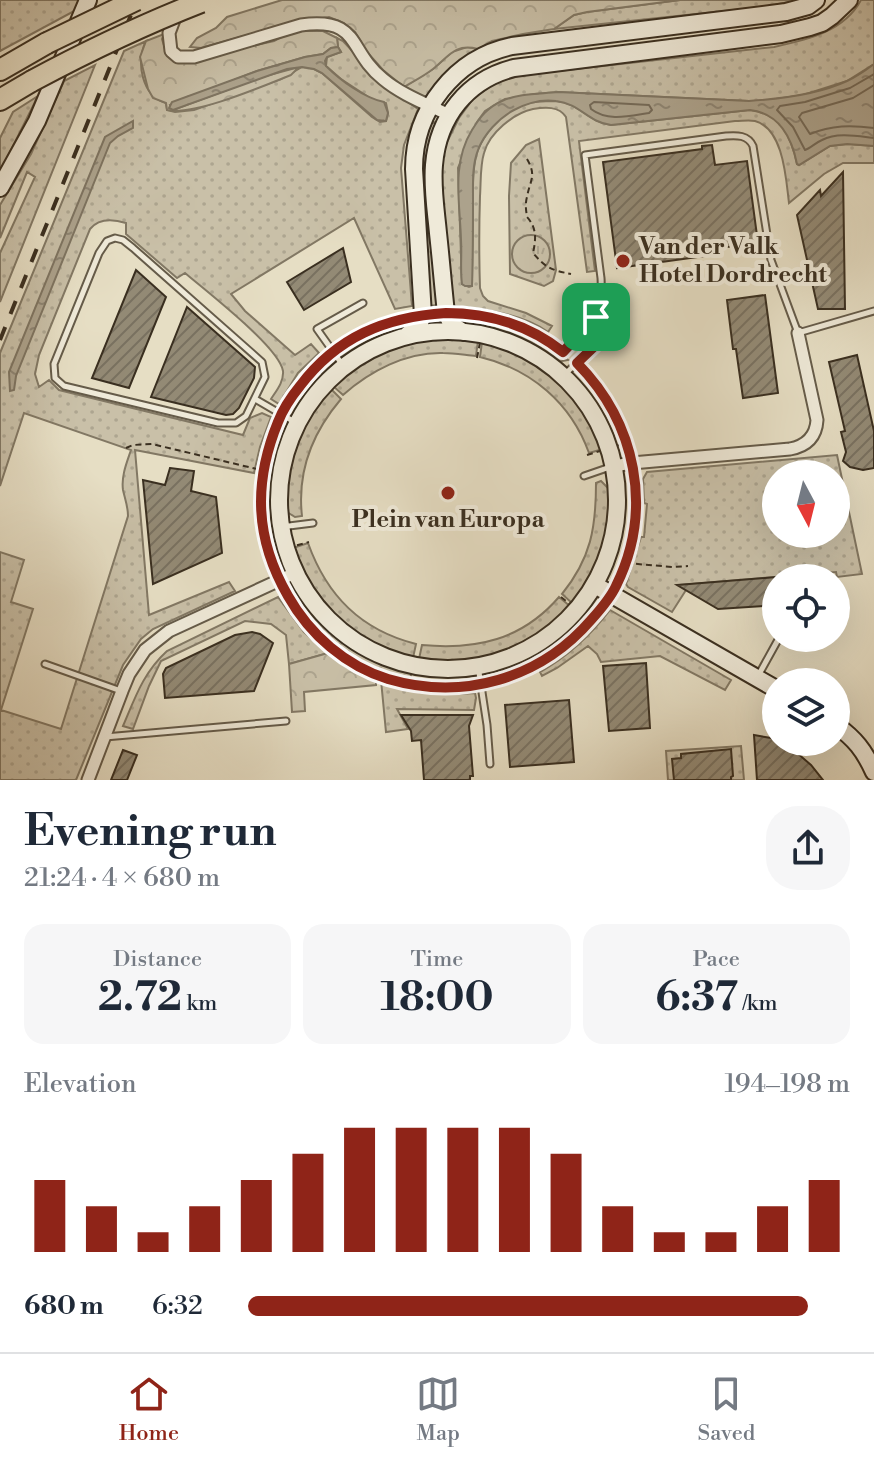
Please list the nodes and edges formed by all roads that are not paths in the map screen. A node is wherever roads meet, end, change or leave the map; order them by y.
1 (88, 0) edge
2 (136, 0) edge
3 (816, 0) edge
4 (849, 0) edge
5 (197, 1) edge
6 (0, 70) edge
7 (0, 100) edge
8 (430, 106) junction
9 (449, 115) junction
10 (0, 188) edge
11 (363, 303) dead end
12 (874, 311) edge
13 (463, 332) junction
14 (798, 333) junction
15 (405, 337) junction
16 (344, 367) junction
17 (563, 376) junction
18 (255, 399) junction
19 (298, 424) junction
20 (614, 466) junction
21 (584, 476) dead end
22 (313, 523) dead end
23 (281, 527) junction
24 (295, 573) junction
25 (595, 585) junction
26 (771, 652) edge
27 (45, 664) dead end
28 (478, 666) junction
29 (757, 678) junction
30 (762, 681) edge
31 (122, 691) junction
32 (286, 721) dead end
33 (105, 737) junction
34 (850, 737) edge
35 (490, 764) dead end
36 (874, 772) edge
37 (88, 780) edge

1 - 10 street
2 - 6 highway, bridge
3 - 8 street
4 - 9 street
5 - 7 highway, bridge
5 - 8 street
8 - 9 street
8 - 15 street
9 - 13 street
11 - 16 lane
12 - 14 lane
13 - 15 street
13 - 17 street
14 - 17 lane
14 - 20 street
15 - 16 street
16 - 19 street
17 - 20 street
18 - 18 lane
18 - 19 lane
19 - 23 street
20 - 21 lane
20 - 25 street
22 - 23 lane
23 - 24 street
24 - 28 street
24 - 31 street
25 - 28 street
25 - 29 street
26 - 29 lane
27 - 31 lane
28 - 35 lane
29 - 30 street
31 - 33 street
32 - 33 lane
33 - 37 street
34 - 36 street

